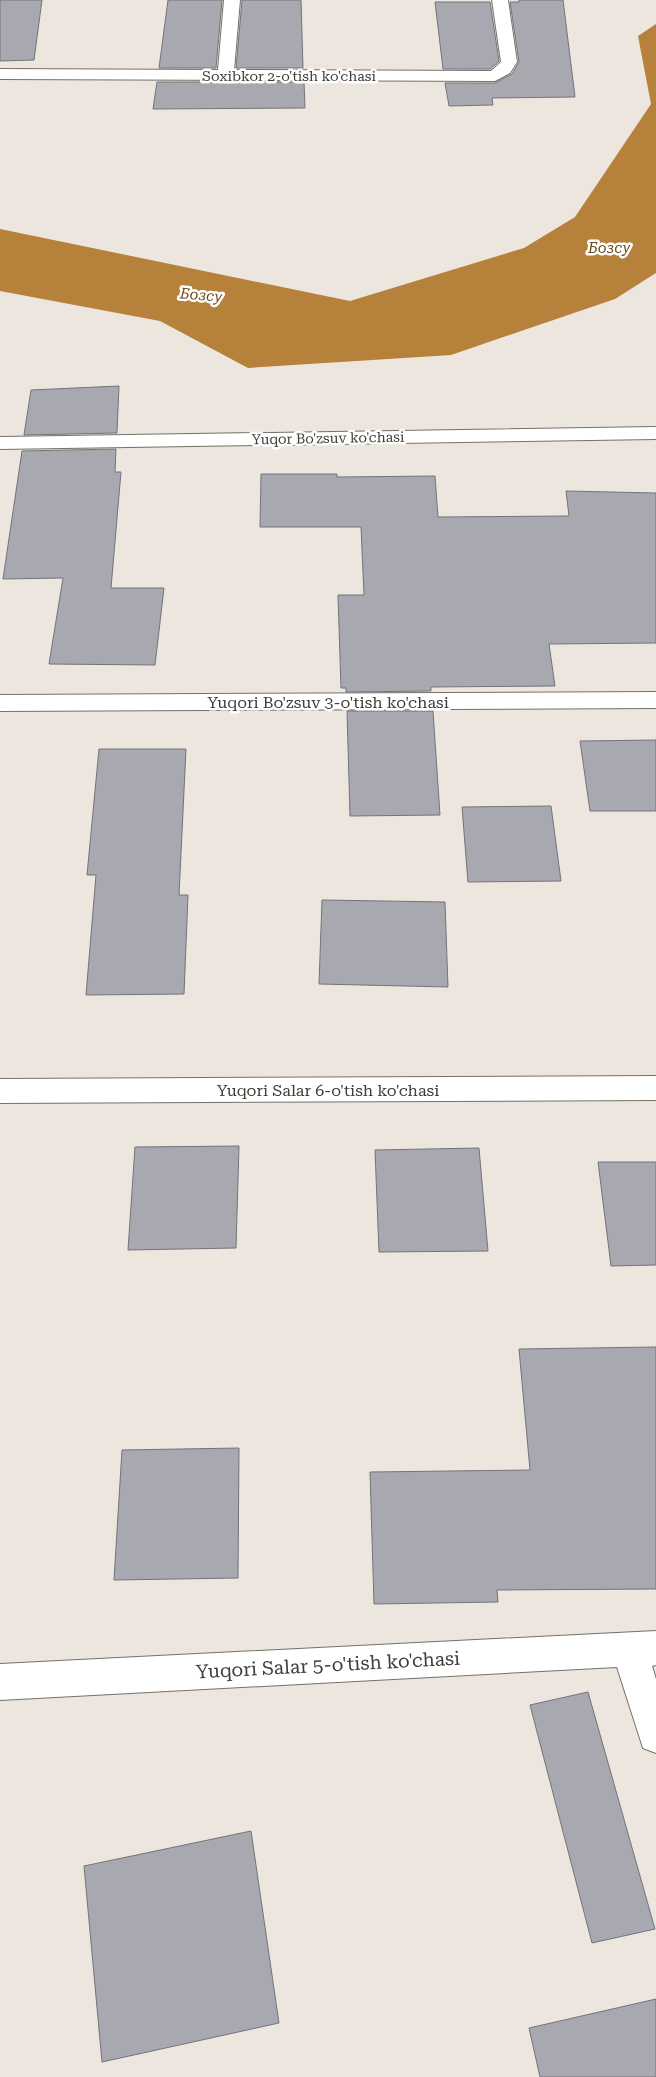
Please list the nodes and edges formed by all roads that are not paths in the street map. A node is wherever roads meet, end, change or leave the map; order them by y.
1 (232, 0) edge
2 (500, 0) edge
3 (0, 74) edge
4 (226, 76) junction
5 (656, 433) edge
6 (0, 443) edge
7 (656, 700) edge
8 (0, 703) edge
9 (656, 1088) edge
10 (0, 1091) edge
11 (642, 1648) edge
12 (0, 1682) edge
13 (656, 1735) edge

1 - 4 street
2 - 4 street, Soxibkor 2-o'tish ko'chasi
3 - 4 street, Soxibkor 2-o'tish ko'chasi
5 - 6 street, Yuqor Bo'zsuv ko'chasi
7 - 8 street, Yuqori Bo'zsuv 3-o'tish ko'chasi
9 - 10 street, Yuqori Salar 6-o'tish ko'chasi
11 - 12 street, Yuqori Salar 5-o'tish ko'chasi
11 - 13 street

